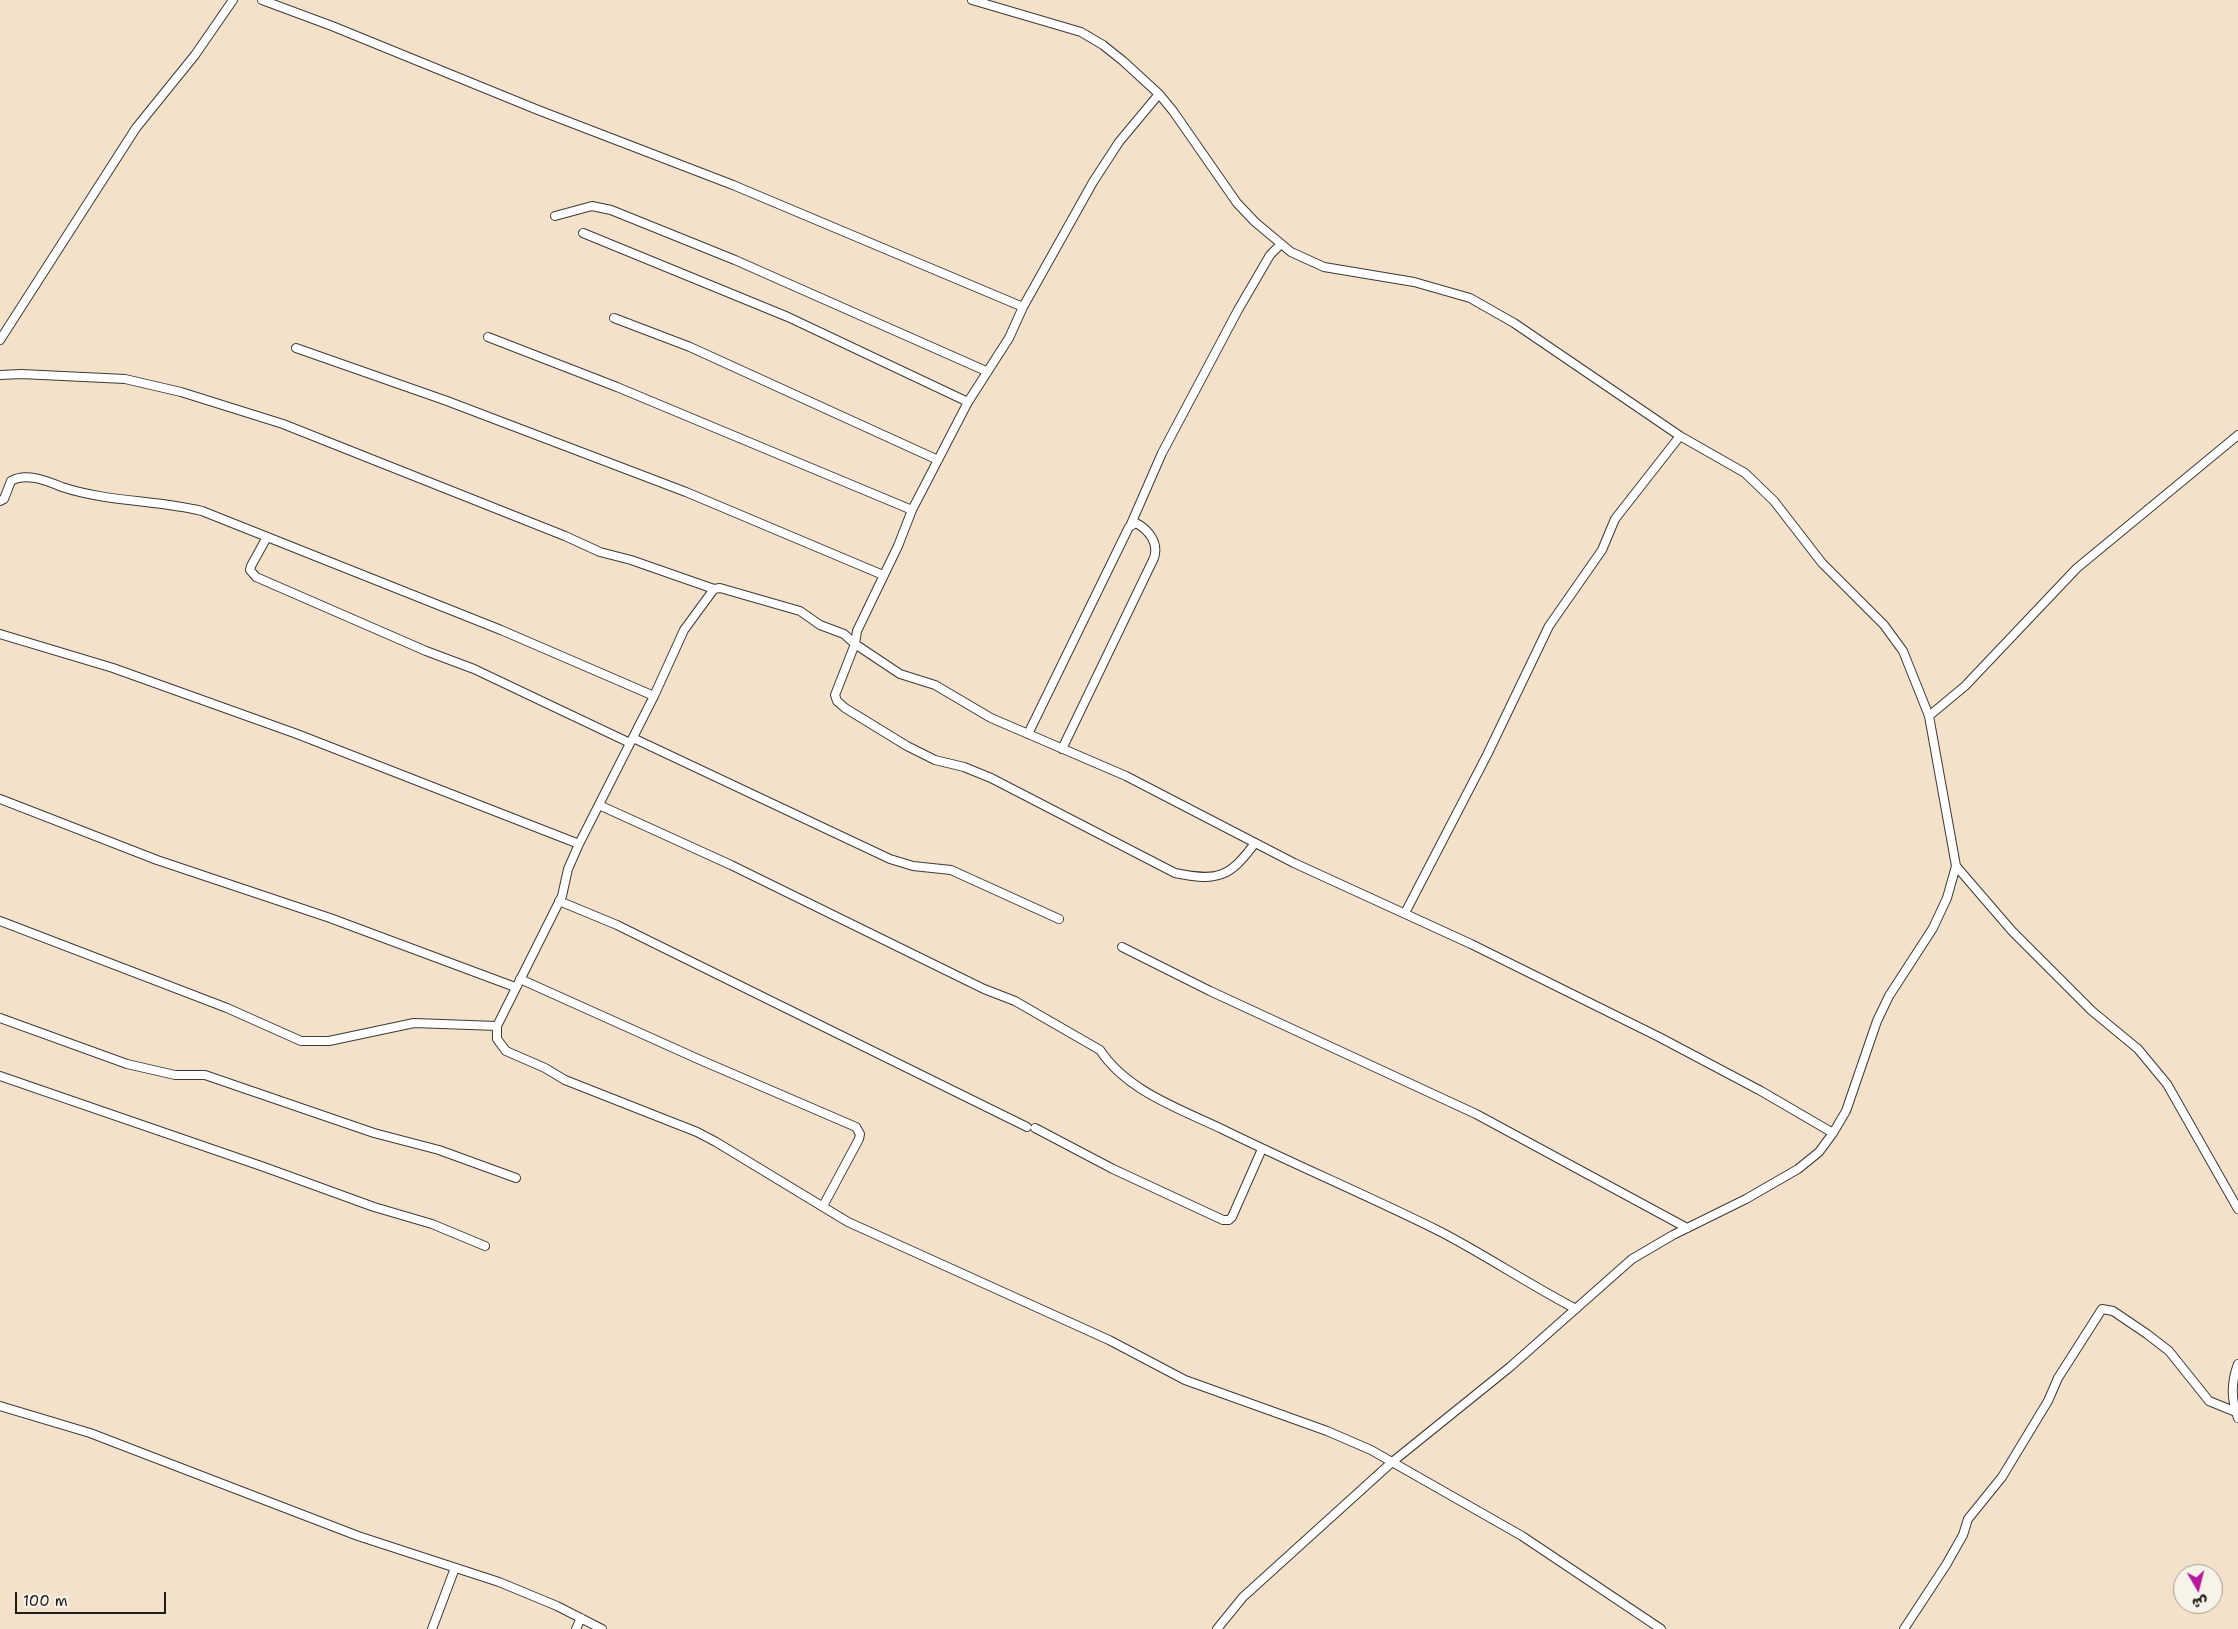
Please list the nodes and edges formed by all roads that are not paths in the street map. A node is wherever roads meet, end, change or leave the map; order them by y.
1 (233, 0) edge
2 (262, 0) edge
3 (972, 0) edge
4 (1159, 94) junction
5 (555, 216) dead end
6 (583, 233) dead end
7 (1280, 244) junction
8 (1023, 306) junction
9 (614, 318) dead end
10 (488, 337) dead end
11 (0, 340) edge
12 (296, 348) dead end
13 (986, 371) junction
14 (0, 375) edge
15 (968, 402) junction
16 (2238, 435) edge
17 (1680, 436) junction
18 (938, 460) junction
19 (0, 501) edge
20 (912, 510) junction
21 (1131, 524) junction
22 (267, 537) junction
23 (883, 575) junction
24 (714, 590) junction
25 (0, 634) edge
26 (855, 644) junction
27 (654, 696) junction
28 (1929, 716) junction
29 (1028, 734) junction
30 (631, 741) junction
31 (1062, 749) junction
32 (0, 799) edge
33 (599, 804) junction
34 (1256, 843) junction
35 (578, 844) junction
36 (1956, 866) junction
37 (559, 901) junction
38 (1405, 913) junction
39 (1059, 920) dead end
40 (0, 921) edge
41 (1122, 947) dead end
42 (520, 979) junction
43 (515, 987) junction
44 (0, 1018) edge
45 (497, 1026) junction
46 (0, 1076) edge
47 (1834, 1133) junction
48 (1262, 1149) junction
49 (516, 1178) dead end
50 (823, 1206) junction
51 (2238, 1209) edge
52 (1687, 1228) junction
53 (485, 1246) dead end
54 (1576, 1308) junction
55 (2238, 1364) edge
56 (0, 1406) edge
57 (2237, 1415) edge
58 (1391, 1462) junction
59 (455, 1568) junction
60 (581, 1618) junction
61 (432, 1629) edge
62 (576, 1629) edge
63 (602, 1629) edge
64 (1217, 1629) edge
65 (1661, 1629) edge
66 (1904, 1629) edge

1 - 11 street
2 - 8 street
3 - 4 street
4 - 7 street
4 - 8 street
5 - 13 street
6 - 15 street
7 - 17 street
7 - 21 street
8 - 13 street
9 - 18 street
10 - 20 street
12 - 23 street
13 - 15 street
14 - 24 street
15 - 18 street
16 - 28 street
17 - 28 street
17 - 38 street
18 - 20 street
19 - 22 street
20 - 23 street
21 - 29 street
21 - 31 street
22 - 27 street
22 - 30 street
23 - 26 street
24 - 26 street
24 - 27 street
25 - 35 street
26 - 29 street
26 - 34 street
27 - 30 street
28 - 36 street
29 - 31 street
30 - 33 street
30 - 39 street
31 - 34 street
32 - 43 street
33 - 35 street
33 - 48 street
34 - 38 street
35 - 37 street
36 - 47 street
36 - 51 street
37 - 42 street
37 - 48 street
38 - 47 street
40 - 45 street
41 - 52 street
42 - 43 street
42 - 50 street
43 - 45 street
44 - 49 street
45 - 50 street
46 - 53 street
47 - 52 street
48 - 54 street
50 - 58 street
52 - 54 street
54 - 58 street
55 - 57 street
56 - 59 street
57 - 66 street
58 - 64 street
58 - 65 street
59 - 60 street
59 - 61 street
60 - 62 street
60 - 63 street

